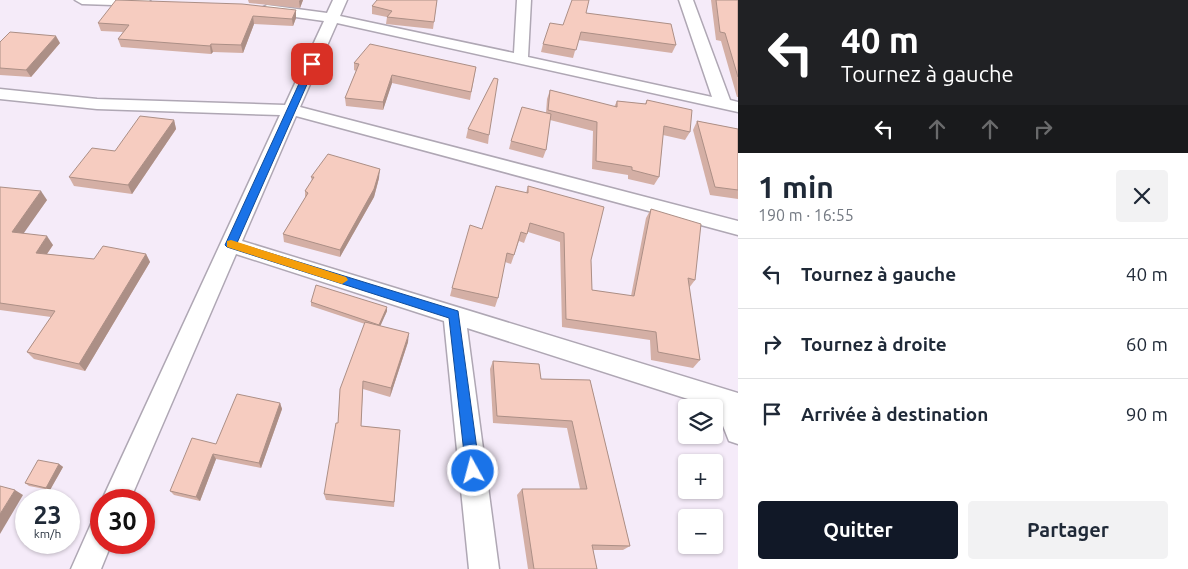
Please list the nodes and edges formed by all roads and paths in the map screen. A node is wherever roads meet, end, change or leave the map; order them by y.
1 (82, 0) edge
2 (524, 0) edge
3 (686, 0) edge
4 (158, 2) edge
5 (253, 8) edge
6 (336, 9) edge
7 (521, 60) junction
8 (0, 94) edge
9 (731, 106) edge
10 (291, 110) junction
11 (738, 228) edge
12 (231, 245) junction
13 (454, 315) junction
14 (731, 402) edge
15 (738, 432) edge
16 (121, 489) edge
17 (92, 554) edge
18 (86, 569) edge
19 (484, 569) edge

1 - 4 street
2 - 7 street
3 - 9 street
5 - 6 street
6 - 7 street
6 - 10 street
7 - 9 street
8 - 10 street
10 - 11 street
10 - 12 street
12 - 13 street
12 - 16 street
13 - 14 street
13 - 19 street
14 - 15 street
17 - 18 street

